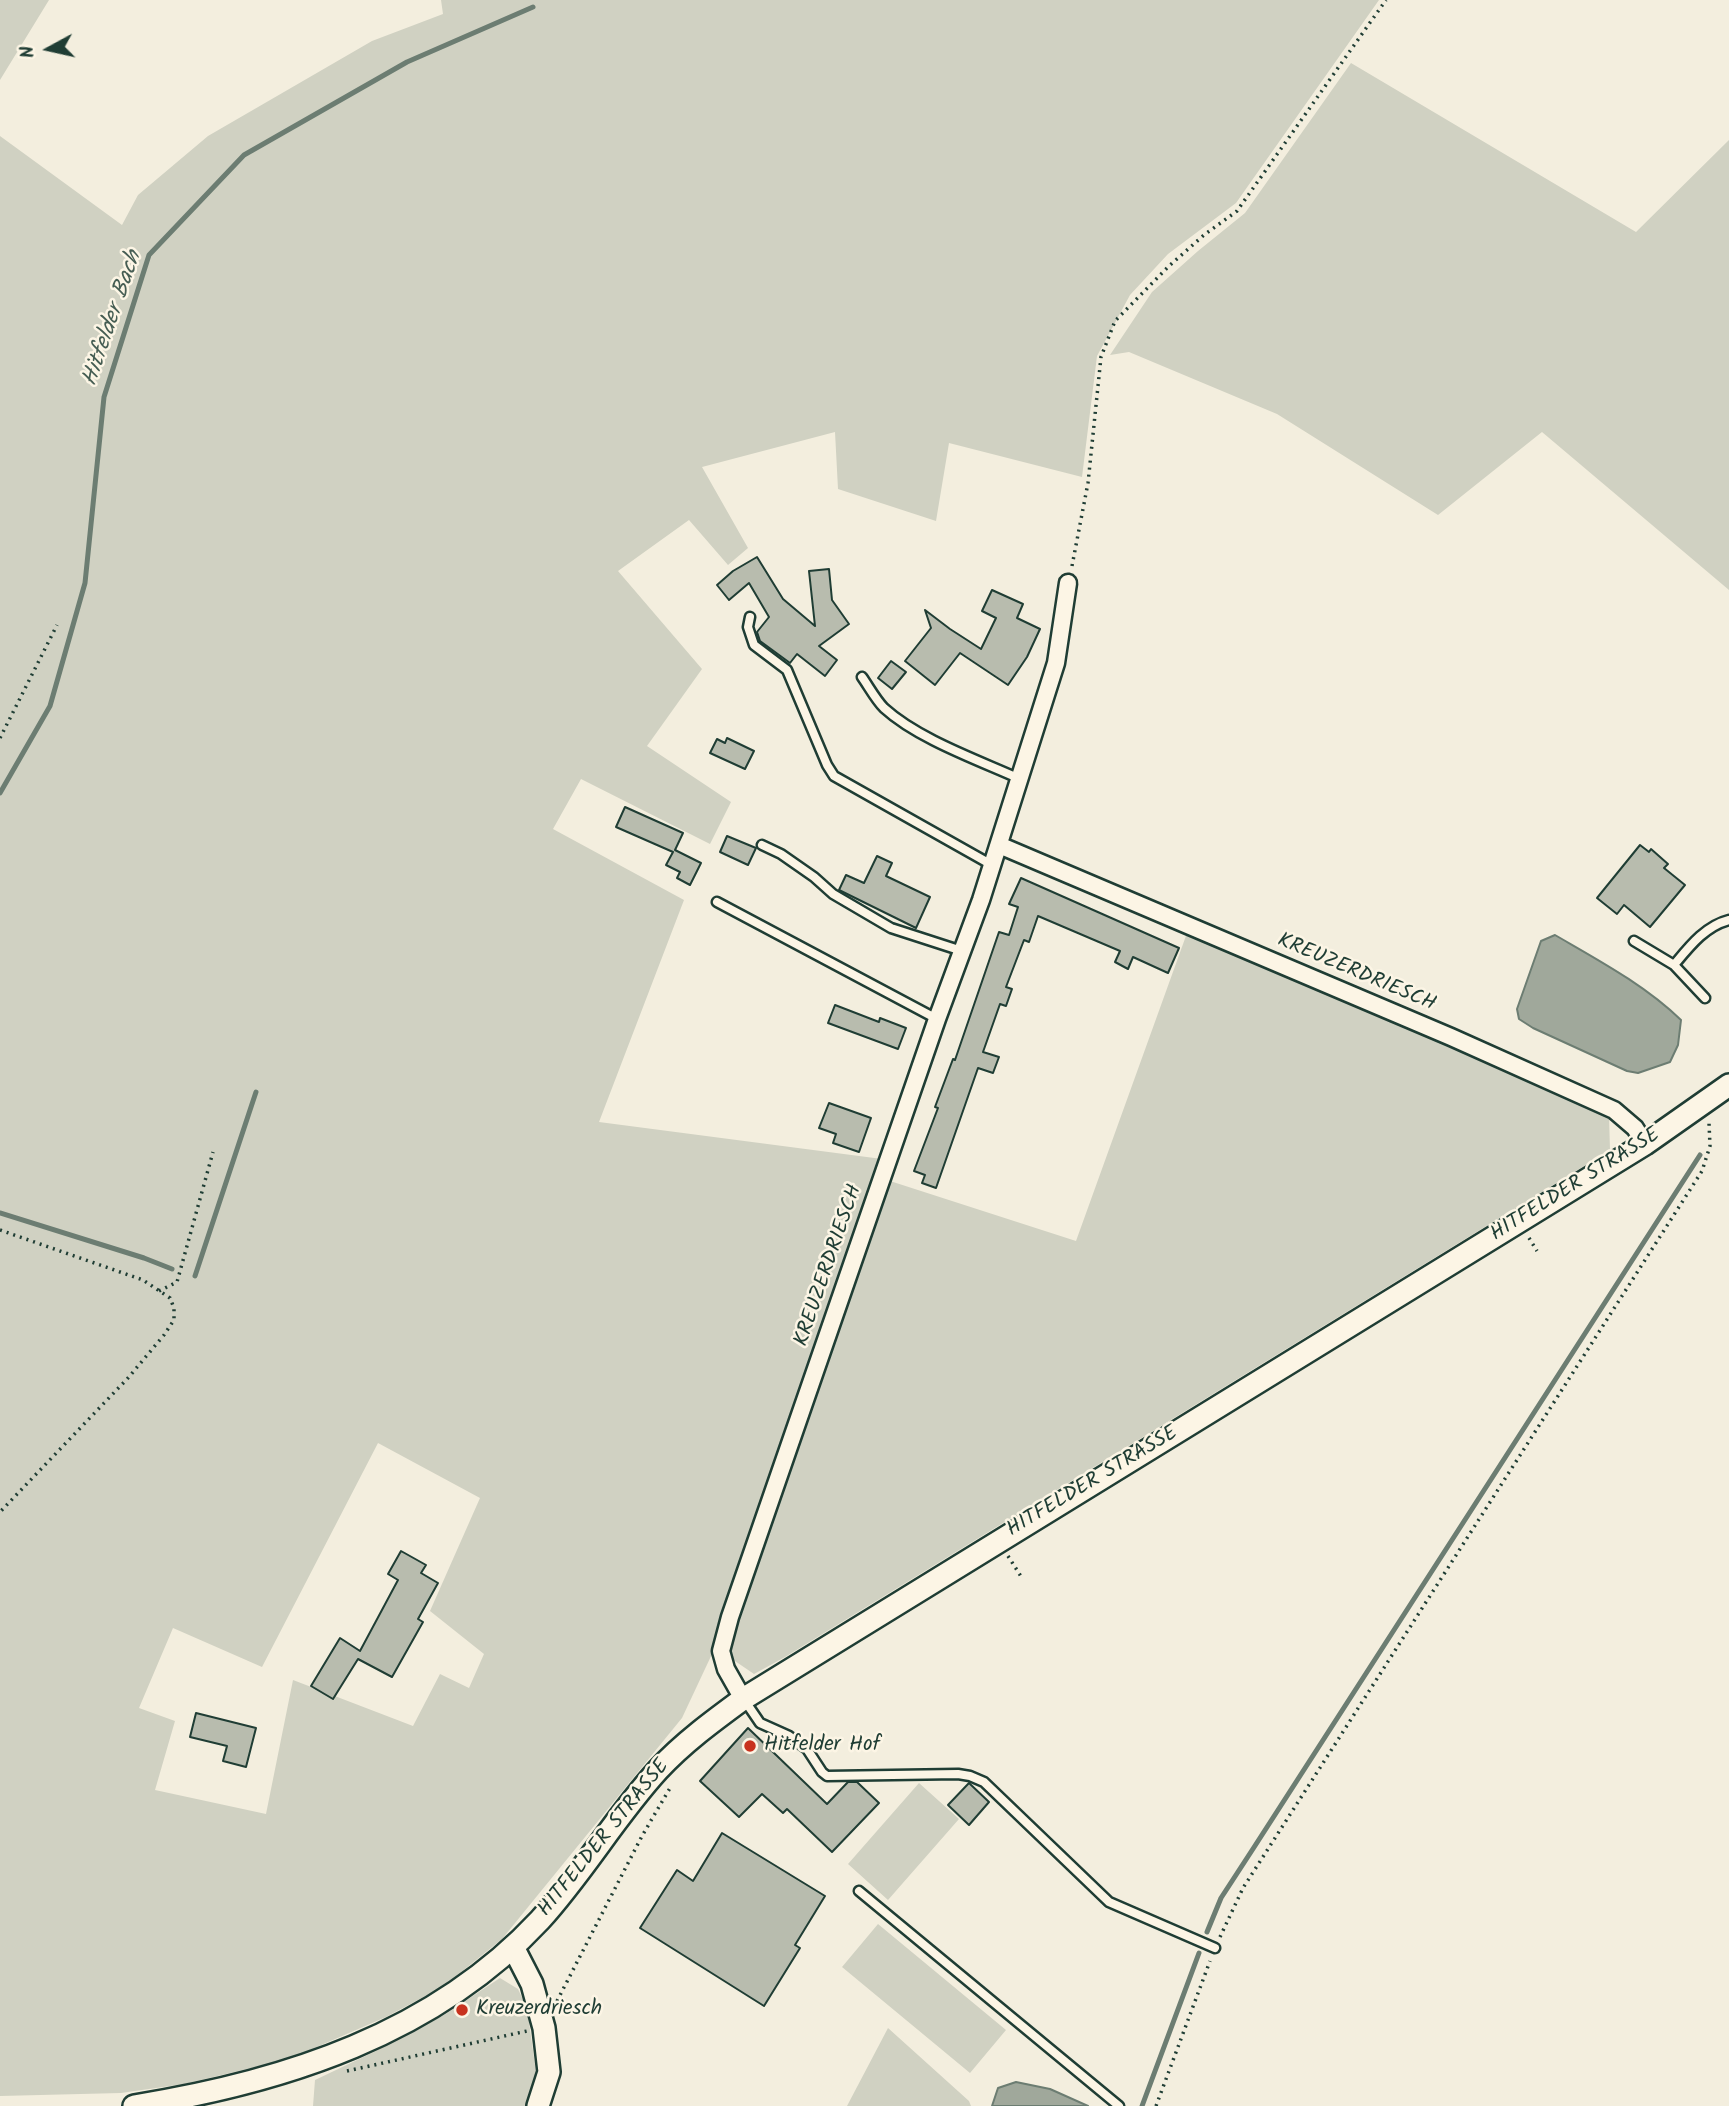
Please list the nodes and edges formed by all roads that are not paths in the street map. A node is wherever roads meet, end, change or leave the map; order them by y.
1 (1069, 583) road end
2 (750, 617) dead end
3 (862, 677) dead end
4 (1020, 779) junction
5 (762, 845) dead end
6 (999, 845) junction
7 (992, 866) junction
8 (717, 902) dead end
9 (1728, 918) edge
10 (1634, 941) dead end
11 (962, 951) junction
12 (1674, 965) junction
13 (1705, 998) dead end
14 (937, 1019) junction
15 (1729, 1086) edge
16 (1645, 1144) junction
17 (743, 1699) junction
18 (859, 1891) dead end
19 (513, 1947) junction
20 (1215, 1948) road end
21 (134, 2106) edge
22 (538, 2106) edge
23 (1118, 2106) edge

1 - 4 street, KREUZERDRIESCH
2 - 7 lane
3 - 4 lane
4 - 6 street, KREUZERDRIESCH
5 - 11 lane
6 - 7 street, KREUZERDRIESCH
6 - 16 street, KREUZERDRIESCH
7 - 11 street, KREUZERDRIESCH
8 - 14 lane
9 - 12 lane
10 - 12 lane
11 - 14 street, KREUZERDRIESCH
12 - 13 lane
14 - 17 street, KREUZERDRIESCH
15 - 16 main road, HITFELDER STRASSE
16 - 17 main road, HITFELDER STRASSE
17 - 19 main road, HITFELDER STRASSE
17 - 20 lane
18 - 23 lane
19 - 21 main road, HITFELDER STRASSE
19 - 22 main road

